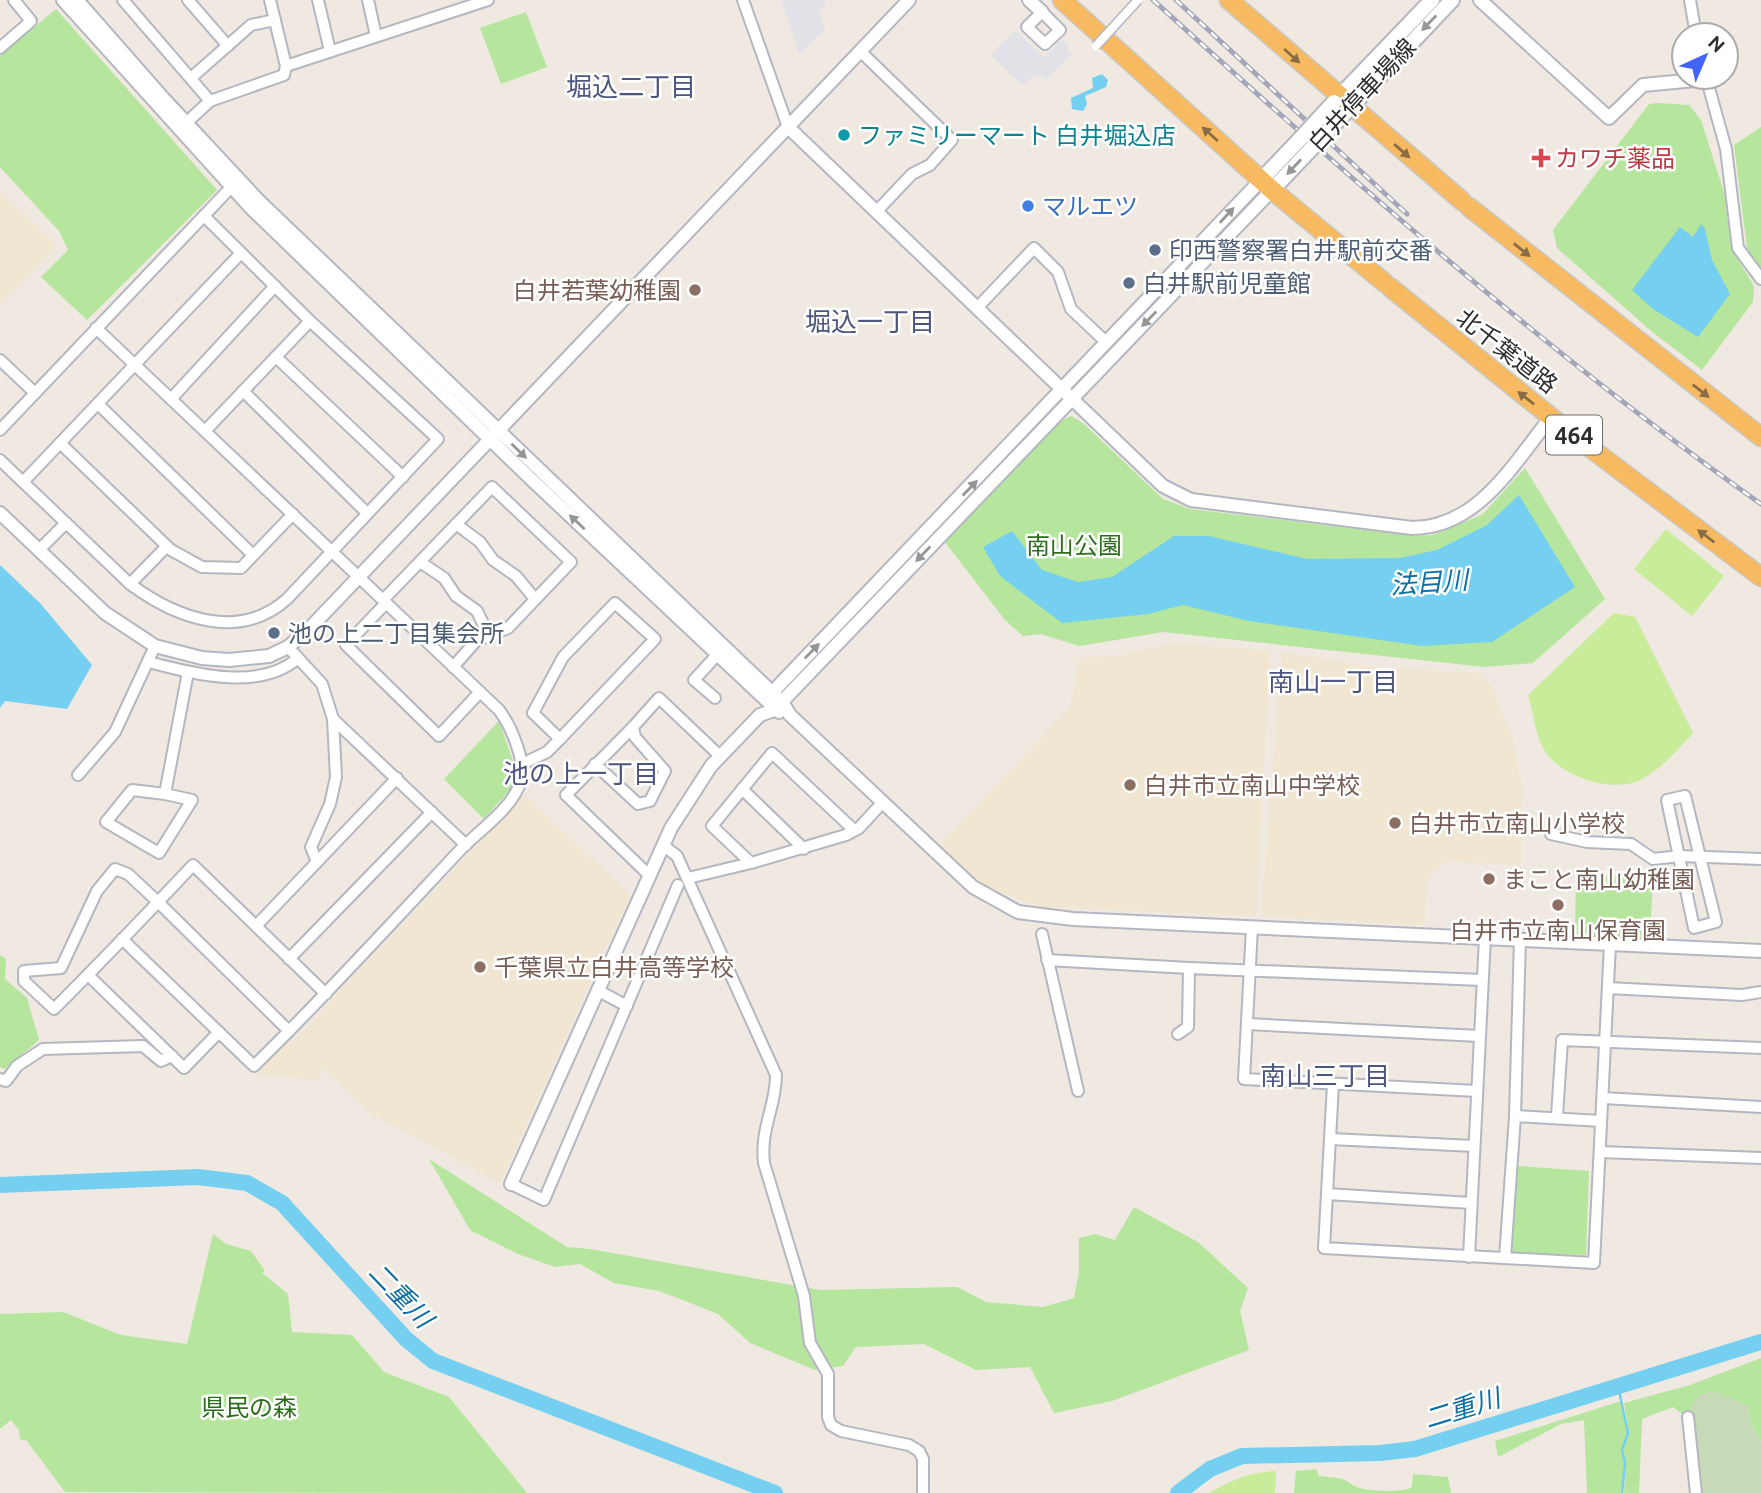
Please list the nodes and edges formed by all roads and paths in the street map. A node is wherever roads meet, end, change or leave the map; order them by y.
1 (14, 0) edge
2 (63, 0) edge
3 (77, 0) edge
4 (123, 0) edge
5 (188, 0) edge
6 (270, 0) edge
7 (318, 0) edge
8 (368, 0) edge
9 (488, 0) edge
10 (743, 0) edge
11 (909, 0) edge
12 (1029, 0) edge
13 (1062, 0) edge
14 (1138, 0) edge
15 (1228, 0) edge
16 (1432, 0) edge
17 (1452, 0) edge
18 (1480, 0) edge
19 (1690, 0) edge
20 (1042, 12) dead end
21 (275, 20) junction
22 (1694, 21) edge
23 (376, 36) junction
24 (228, 46) junction
25 (1096, 46) dead end
26 (0, 48) edge
27 (330, 51) junction
28 (860, 51) junction
29 (286, 66) junction
30 (191, 78) junction
31 (1670, 82) edge
32 (1710, 91) edge
33 (209, 101) junction
34 (1342, 105) junction
35 (186, 123) junction
36 (788, 127) junction
37 (1269, 182) junction
38 (235, 183) junction
39 (876, 212) junction
40 (204, 216) junction
41 (241, 253) junction
42 (1761, 279) edge
43 (275, 286) junction
44 (977, 307) junction
45 (310, 321) junction
46 (96, 328) junction
47 (1107, 343) junction
48 (276, 357) junction
49 (0, 360) edge
50 (135, 365) junction
51 (243, 391) junction
52 (35, 393) junction
53 (1068, 395) junction
54 (171, 399) junction
55 (98, 404) junction
56 (1551, 417) junction
57 (1, 428) edge
58 (205, 431) junction
59 (494, 435) junction
60 (1761, 437) edge
61 (60, 443) junction
62 (0, 460) edge
63 (403, 477) junction
64 (23, 482) junction
65 (0, 513) edge
66 (367, 513) junction
67 (293, 514) junction
68 (66, 523) junction
69 (456, 524) junction
70 (167, 546) junction
71 (39, 550) junction
72 (330, 551) junction
73 (253, 555) junction
74 (420, 562) junction
75 (1761, 577) edge
76 (359, 578) junction
77 (130, 584) junction
78 (535, 598) junction
79 (384, 601) junction
80 (489, 636) junction
81 (155, 646) junction
82 (288, 647) junction
83 (717, 655) junction
84 (297, 659) junction
85 (148, 662) junction
86 (453, 667) junction
87 (188, 671) junction
88 (480, 692) junction
89 (715, 698) dead end
90 (773, 701) junction
91 (333, 719) junction
92 (633, 727) junction
93 (560, 739) junction
94 (720, 756) junction
95 (522, 764) junction
96 (595, 764) junction
97 (78, 775) dead end
98 (397, 778) junction
99 (742, 789) junction
100 (165, 794) junction
101 (882, 803) junction
102 (432, 812) junction
103 (853, 831) junction
104 (1551, 834) dead end
105 (466, 845) junction
106 (663, 845) junction
107 (804, 849) junction
108 (1680, 856) junction
109 (1701, 856) junction
110 (1761, 859) edge
111 (317, 862) junction
112 (751, 863) junction
113 (649, 875) junction
114 (688, 878) junction
115 (678, 885) dead end
116 (158, 902) junction
117 (256, 926) junction
118 (1252, 927) junction
119 (1042, 934) dead end
120 (1485, 937) junction
121 (122, 939) junction
122 (1520, 939) junction
123 (1610, 945) junction
124 (1761, 951) edge
125 (289, 958) junction
126 (1047, 960) junction
127 (1189, 968) junction
128 (1248, 970) junction
129 (88, 975) junction
130 (1482, 980) junction
131 (1608, 988) junction
132 (597, 990) junction
133 (1761, 992) edge
134 (326, 994) junction
135 (627, 1006) junction
136 (1247, 1024) junction
137 (289, 1031) junction
138 (219, 1032) junction
139 (1178, 1034) dead end
140 (1479, 1036) junction
141 (1605, 1043) junction
142 (1761, 1048) edge
143 (172, 1056) junction
144 (0, 1079) edge
145 (1333, 1084) junction
146 (1078, 1091) dead end
147 (1477, 1091) junction
148 (1603, 1098) junction
149 (1761, 1107) edge
150 (1515, 1116) junction
151 (1557, 1116) junction
152 (1601, 1121) junction
153 (1331, 1139) junction
154 (1474, 1146) junction
155 (1600, 1152) junction
156 (1761, 1158) edge
157 (511, 1184) joint
158 (1327, 1194) junction
159 (1471, 1203) junction
160 (1469, 1257) junction
161 (1505, 1258) junction
162 (1688, 1417) dead end
163 (923, 1493) edge
164 (1696, 1493) edge

1 - 26 street
2 - 38 street
3 - 35 street
4 - 30 street
5 - 24 street
6 - 21 street
7 - 27 street
8 - 23 street
9 - 23 street
10 - 36 street
11 - 28 street
12 - 20 street
37 -> 13 highway, 北千葉道路 / 464
14 - 25 street, bridge
15 -> 34 highway
16 - 34 main road, 白井停車場線
17 -> 34 main road, 白井停車場線
18 - 31 street
19 - 22 street
21 - 24 street
21 - 29 street
23 - 27 street
24 - 30 street
27 - 29 street
28 - 36 street
28 - 39 street
29 - 33 street
30 - 33 street
32 - 42 street
33 - 35 street
34 - 37 main road, 白井停車場線, bridge
34 -> 60 highway
35 - 38 street
36 - 39 street
36 - 59 street
47 -> 37 street
37 -> 53 street
56 -> 37 highway, 北千葉道路 / 464
38 - 40 street
38 - 59 street
39 - 44 street
40 - 41 street
40 - 46 street
41 - 43 street
41 - 50 street
43 - 45 street
43 - 54 street
44 - 47 street
44 - 53 street
45 - 48 street
45 - 63 street
46 - 50 street
46 - 52 street
47 - 53 street
48 - 51 street
48 - 63 street
49 - 52 street
50 - 54 street
50 - 55 street
51 - 58 street
51 - 66 street
52 - 57 street
53 - 56 street
53 - 90 street
54 - 58 street
55 - 61 street
55 - 73 street
75 -> 56 highway, 北千葉道路 / 464
58 - 67 street
59 - 76 street
83 -> 59 street
59 -> 90 street
61 - 64 street
61 - 70 street
62 - 64 street
63 - 66 street
64 - 68 street
65 - 71 street
66 - 72 street
67 - 72 street
67 - 73 street
68 - 71 street
68 - 77 street
69 - 74 street
69 - 78 street
69 - 78 street
70 - 73 street
70 - 77 street
71 - 81 street
72 - 76 street
72 - 77 street
74 - 79 street
74 - 80 street
76 - 79 street
76 - 82 street
78 - 80 street
79 - 86 street
79 - 88 street
80 - 86 street
81 - 82 street
81 - 85 street
82 - 84 street
83 - 89 street
83 - 90 street
84 - 87 street
84 - 91 street
85 - 87 street
85 - 97 street
86 - 88 street
87 - 100 street
88 - 95 street
90 - 94 street
90 - 101 street
91 - 98 street
91 - 111 street
92 - 94 street
92 - 96 street
92 - 96 street
93 - 93 street
93 - 95 street
94 - 106 street
95 - 105 street
96 - 113 street
98 - 102 street
98 - 111 street
99 - 103 street
99 - 107 street
99 - 112 street
100 - 100 street
101 - 103 street
101 - 118 street
102 - 105 street
102 - 125 street
103 - 107 street
104 - 108 street
105 - 134 street
106 - 113 street
106 - 114 street
107 - 112 street
108 - 109 street
108 - 109 street
108 - 109 street
109 - 110 street
111 - 117 street
112 - 114 street
113 - 132 street
114 - 163 street
115 - 135 street
116 - 117 street
116 - 121 street
116 - 129 street
116 - 137 street
117 - 125 street
118 - 120 street
118 - 128 street
119 - 126 street
120 - 122 street
120 - 130 street
121 - 129 street
121 - 138 street
122 - 123 street
122 - 150 street
123 - 124 street
123 - 131 street
125 - 134 street
126 - 127 street
126 - 146 street
127 - 128 street
127 - 139 street
128 - 130 street
128 - 136 street
129 - 143 street
130 - 140 street
131 - 133 street
131 - 141 street
132 - 135 street
132 - 157 street
134 - 137 street
135 - 157 street
136 - 140 street
136 - 145 street
137 - 138 street
138 - 143 street
140 - 147 street
141 - 142 street
141 - 148 street
141 - 151 street
143 - 144 street
145 - 147 street
145 - 153 street
147 - 154 street
148 - 149 street
148 - 152 street
150 - 151 street
150 - 161 street
151 - 152 street
152 - 155 street
153 - 154 street
153 - 158 street
154 - 159 street
155 - 156 street
155 - 161 street
158 - 159 street
158 - 160 street
159 - 160 street
160 - 161 street
162 - 164 street

